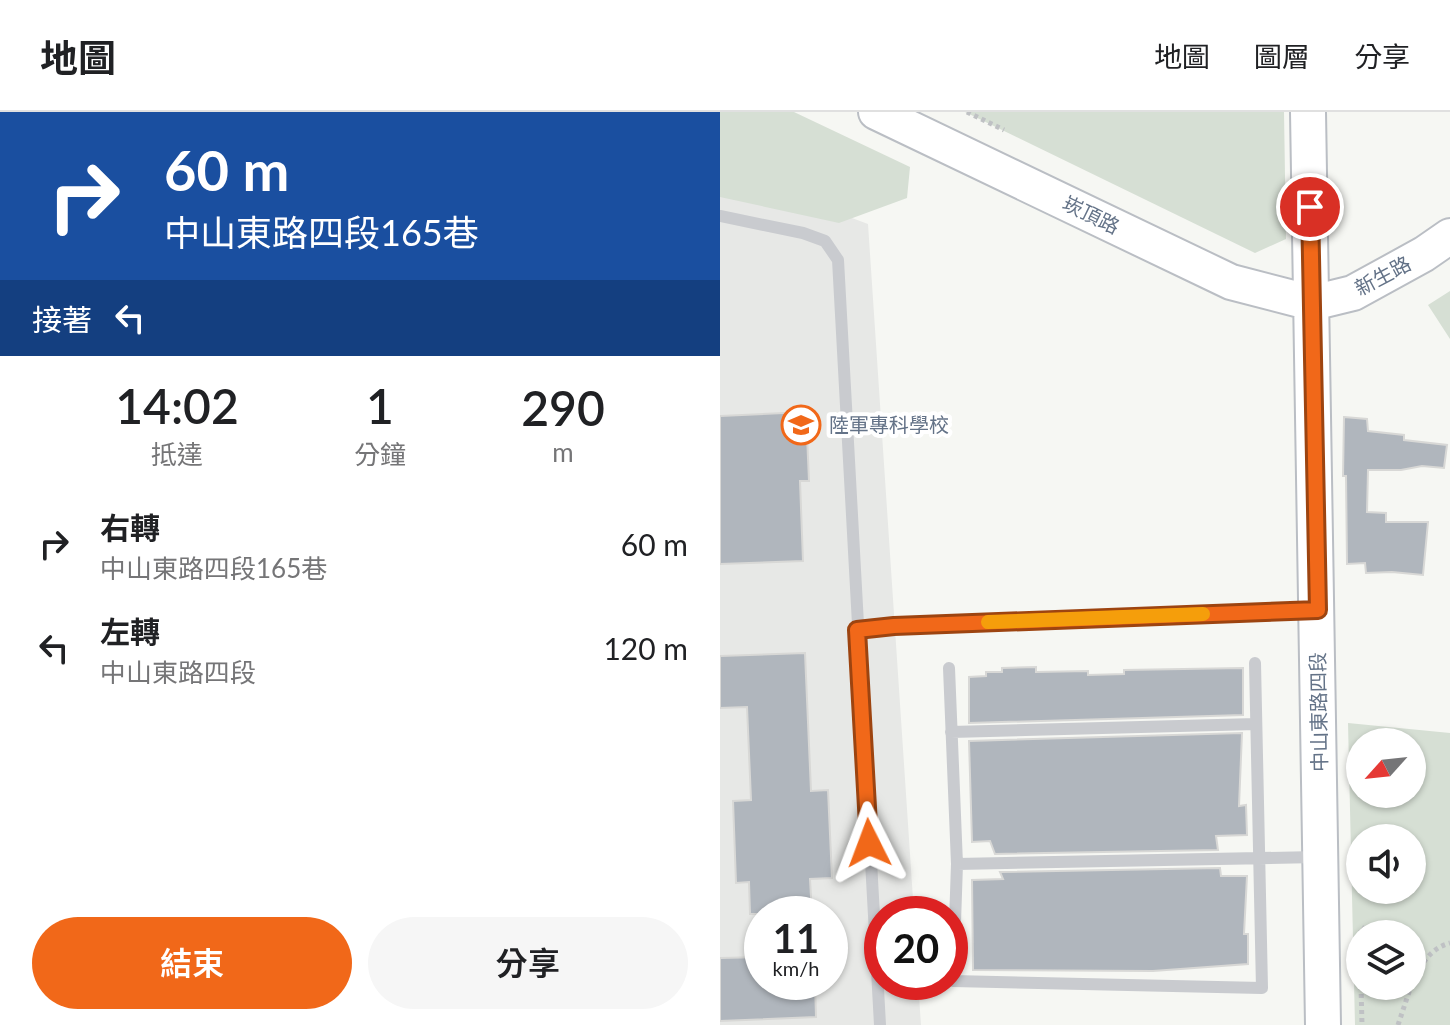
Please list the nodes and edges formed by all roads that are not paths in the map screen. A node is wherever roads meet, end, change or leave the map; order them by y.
1 (876, 112) edge
2 (1308, 112) edge
3 (720, 216) edge
4 (1450, 236) edge
5 (1312, 303) junction
6 (1318, 610) junction
7 (857, 630) junction
8 (1255, 663) dead end
9 (949, 668) dead end
10 (1256, 724) junction
11 (951, 732) junction
12 (1320, 857) junction
13 (1258, 858) junction
14 (957, 864) junction
15 (880, 1025) edge
16 (1323, 1025) edge

1 - 5 main road, 崁頂路
2 - 5 main road, 中山東路四段
3 - 7 lane
4 - 5 main road, 新生路
5 - 6 main road, 中山東路四段
6 - 7 lane
6 - 12 main road, 中山東路四段
7 - 15 lane
8 - 10 lane
9 - 11 lane
10 - 11 lane
10 - 13 lane
11 - 14 lane
12 - 13 lane
12 - 16 main road, 中山東路四段
13 - 14 lane
13 - 14 lane

